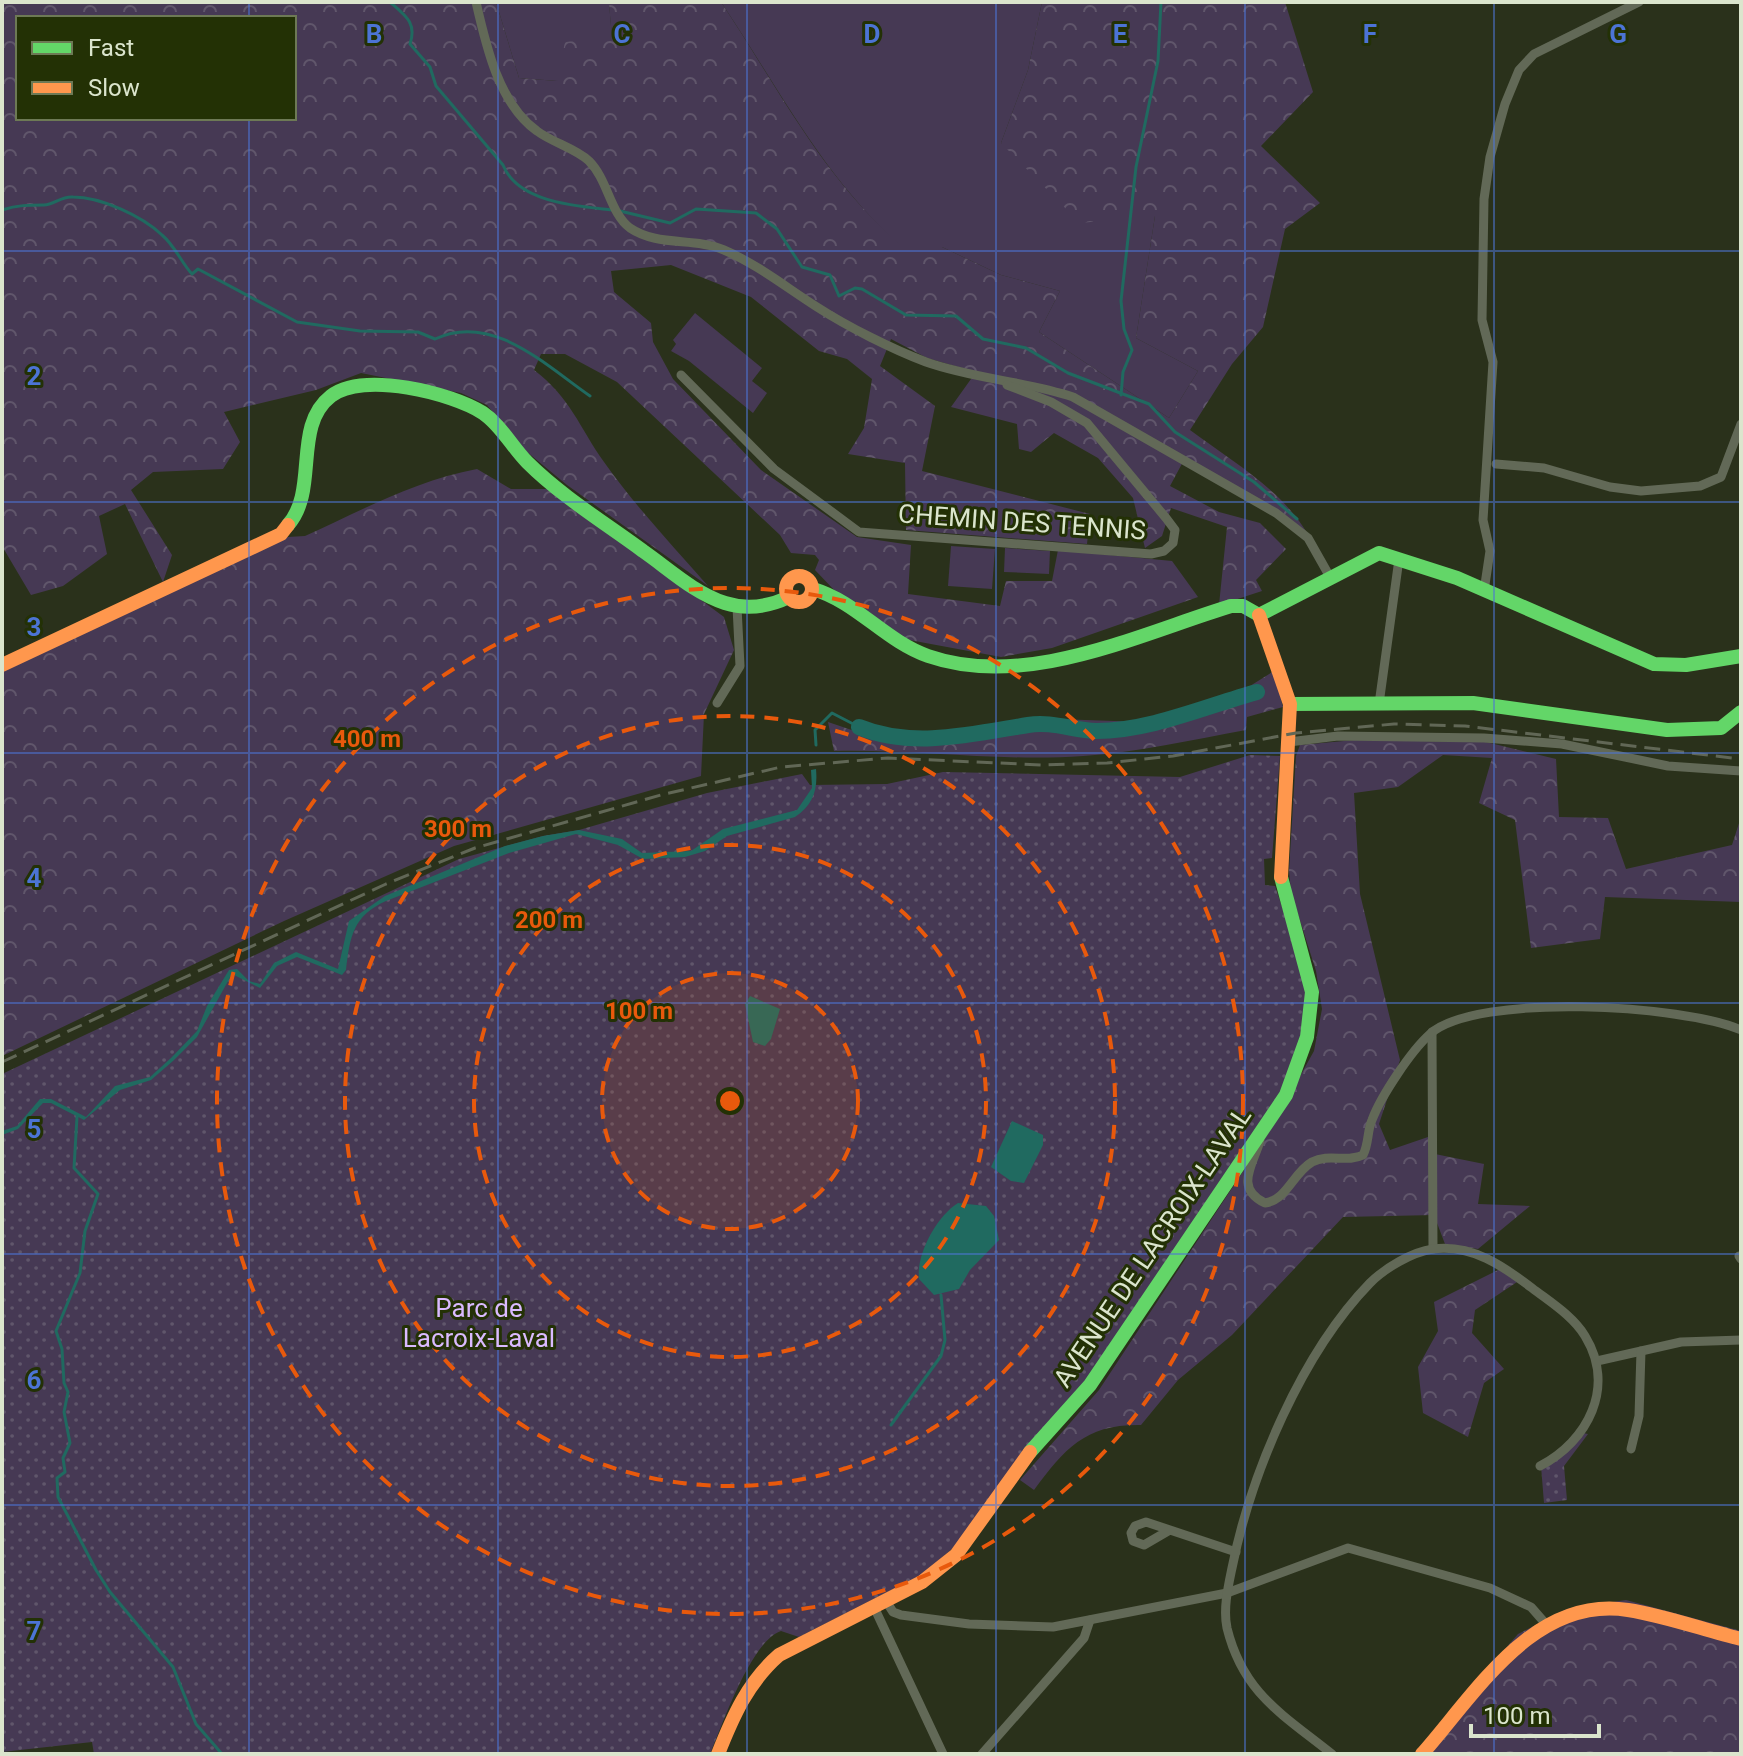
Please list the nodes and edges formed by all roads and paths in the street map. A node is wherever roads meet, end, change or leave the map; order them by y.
1 (476, 2) edge
2 (1639, 2) edge
3 (681, 375) dead end
4 (1004, 383) junction
5 (1741, 424) edge
6 (1496, 464) dead end
7 (1399, 559) junction
8 (1330, 577) junction
9 (1484, 591) junction
10 (787, 592) junction
11 (812, 593) junction
12 (742, 607) junction
13 (1259, 615) junction
14 (1741, 656) edge
15 (2, 665) edge
16 (717, 703) dead end
17 (1379, 704) junction
18 (1290, 709) junction
19 (1739, 717) edge
20 (1289, 742) junction
21 (1741, 771) edge
22 (1741, 1030) edge
23 (1432, 1032) junction
24 (1258, 1134) junction
25 (1433, 1249) junction
26 (1741, 1340) edge
27 (1641, 1351) junction
28 (1597, 1361) junction
29 (1631, 1449) dead end
30 (1540, 1466) dead end
31 (1168, 1531) dead end
32 (1236, 1552) junction
33 (1227, 1593) junction
34 (880, 1604) junction
35 (1090, 1620) junction
36 (1545, 1623) junction
37 (1741, 1639) edge
38 (718, 1754) edge
39 (943, 1754) edge
40 (982, 1754) edge
41 (1332, 1754) edge
42 (1422, 1754) edge

1 - 4 street
2 - 9 street
3 - 4 street, CHEMIN DES TENNIS
4 - 8 street
5 - 6 street
7 - 8 street
7 - 9 street
7 - 17 street
8 - 13 street
9 - 14 street
10 - 11 street
10 - 11 street
10 - 12 street
11 - 13 street
12 - 15 street
12 - 16 street
13 - 18 street
17 - 18 street
17 - 19 street
18 - 20 street, AVENUE DE LACROIX-LAVAL
20 - 21 street
20 - 24 street, AVENUE DE LACROIX-LAVAL
22 - 23 street
23 - 24 street
23 - 25 street
24 - 34 street, AVENUE DE LACROIX-LAVAL
25 - 28 street
25 - 32 street
26 - 27 street
27 - 28 street
27 - 29 street
28 - 30 street
31 - 32 street
32 - 33 street
33 - 35 street
33 - 36 street
33 - 41 street
34 - 35 street
34 - 38 street, AVENUE DE LACROIX-LAVAL
34 - 39 street
35 - 40 street
36 - 37 street
36 - 42 street

